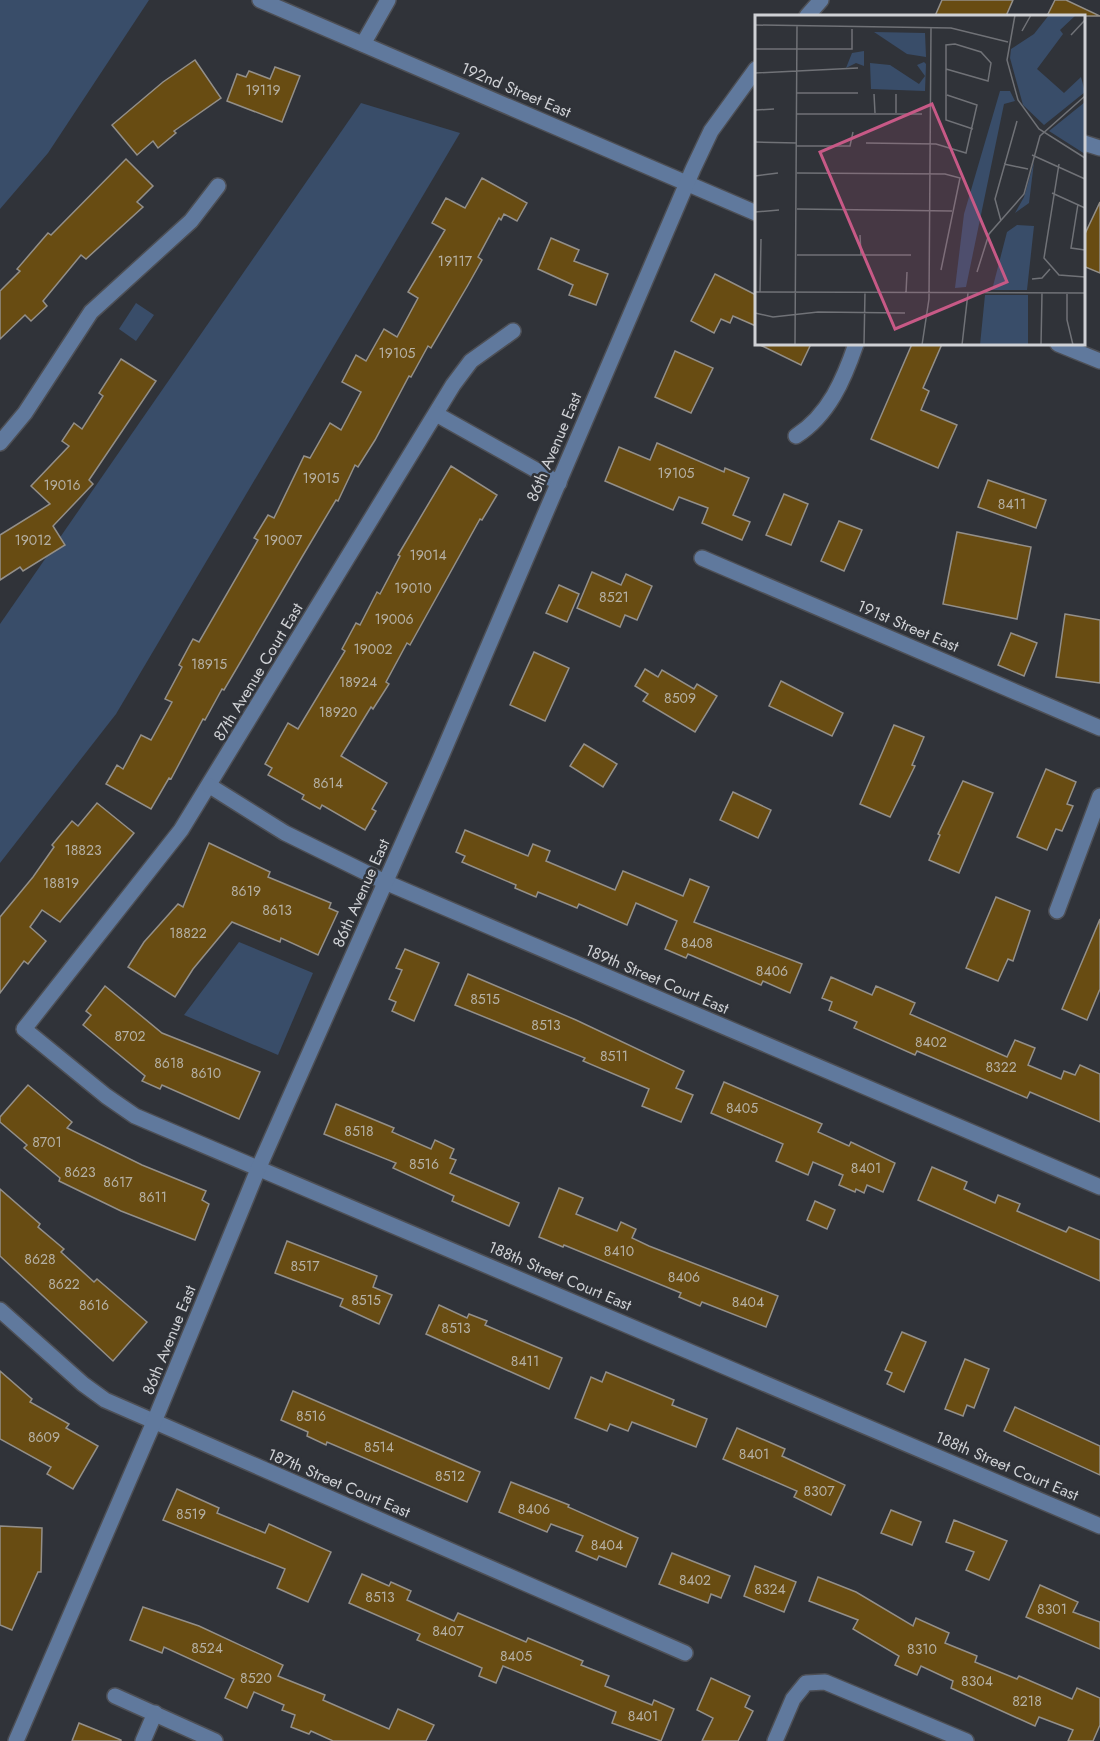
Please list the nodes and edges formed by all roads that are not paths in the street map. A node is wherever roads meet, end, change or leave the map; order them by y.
1 (260, 0) edge
2 (388, 0) edge
3 (821, 0) edge
4 (808, 15) edge
5 (363, 44) junction
6 (755, 70) edge
7 (1085, 144) edge
8 (1100, 148) edge
9 (687, 183) junction
10 (218, 186) dead end
11 (755, 213) edge
12 (513, 331) dead end
13 (856, 345) edge
14 (1060, 345) edge
15 (1100, 361) edge
16 (436, 414) junction
17 (796, 436) dead end
18 (0, 443) edge
19 (559, 483) junction
20 (702, 558) dead end
21 (1100, 728) edge
22 (210, 786) junction
23 (1100, 796) edge
24 (385, 882) junction
25 (1057, 911) dead end
26 (24, 1029) joint
27 (259, 1167) junction
28 (1100, 1187) edge
29 (0, 1310) edge
30 (154, 1422) junction
31 (1100, 1526) edge
32 (685, 1653) dead end
33 (115, 1696) dead end
34 (155, 1713) junction
35 (16, 1741) edge
36 (143, 1741) edge
37 (216, 1741) edge
38 (775, 1741) edge
39 (966, 1741) edge

1 - 5 street, 192nd Street East
2 - 5 street
3 - 4 street
5 - 9 street, 192nd Street East
6 - 9 street, 86th Avenue East
7 - 8 street
9 - 11 street, 192nd Street East
9 - 19 street, 86th Avenue East
10 - 18 street
12 - 16 street, 87th Avenue Court East
13 - 17 street
14 - 15 street
16 - 19 street
16 - 22 street, 87th Avenue Court East
19 - 24 street, 86th Avenue East
20 - 21 street, 191st Street East
22 - 24 street, 189th Street Court East
22 - 26 street, 87th Avenue Court East
23 - 25 street
24 - 27 street, 86th Avenue East
24 - 28 street, 189th Street Court East
26 - 27 street, 188th Street Court East
27 - 30 street, 86th Avenue East
27 - 31 street, 188th Street Court East
29 - 30 street, 187th Street Court East
30 - 32 street, 187th Street Court East
30 - 35 street, 86th Avenue East
33 - 34 street
34 - 36 street
34 - 37 street
38 - 39 street

